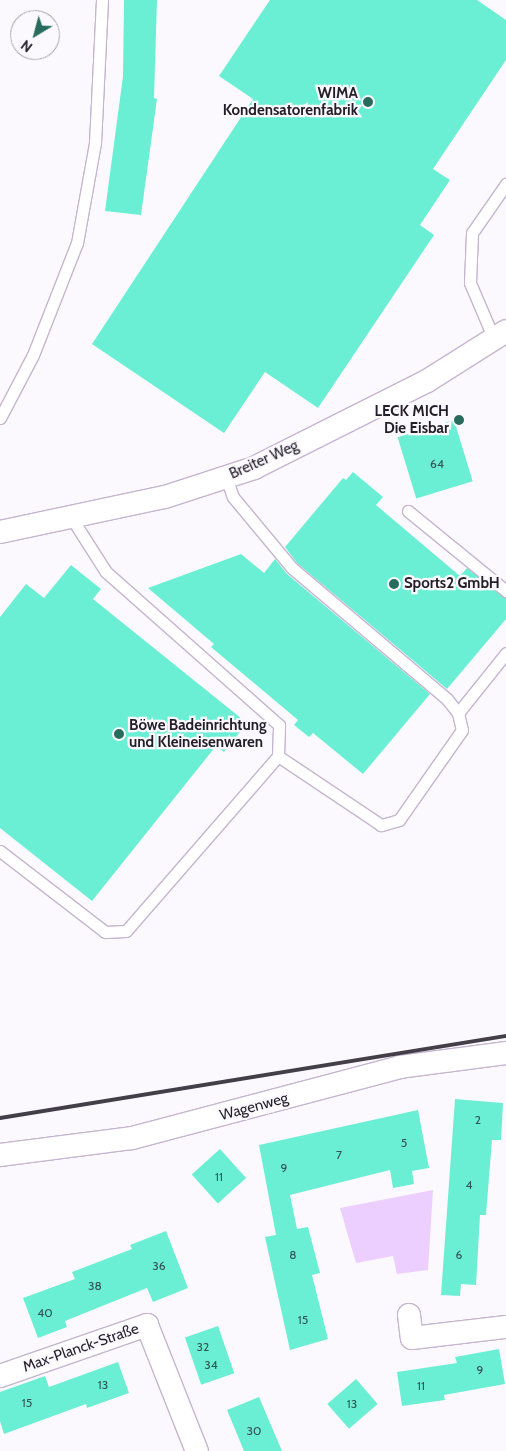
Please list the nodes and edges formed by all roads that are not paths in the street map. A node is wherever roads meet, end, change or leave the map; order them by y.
1 (102, 0) edge
2 (506, 184) edge
3 (500, 335) edge
4 (0, 418) edge
5 (226, 477) junction
6 (408, 511) dead end
7 (71, 517) junction
8 (0, 532) edge
9 (506, 590) edge
10 (506, 654) edge
11 (458, 713) junction
12 (278, 756) junction
13 (0, 851) edge
14 (506, 1053) edge
15 (0, 1155) edge
16 (409, 1315) dead end
17 (506, 1327) edge
18 (0, 1376) edge
19 (197, 1451) edge

1 - 4 lane
2 - 3 lane
3 - 5 street, Breiter Weg
5 - 7 street, Breiter Weg
5 - 11 lane
6 - 9 lane
7 - 8 street, Breiter Weg
7 - 12 lane
10 - 11 lane
11 - 12 lane
12 - 13 lane
14 - 15 street, Wagenweg
16 - 17 street
18 - 19 street, Max-Planck-Straße

